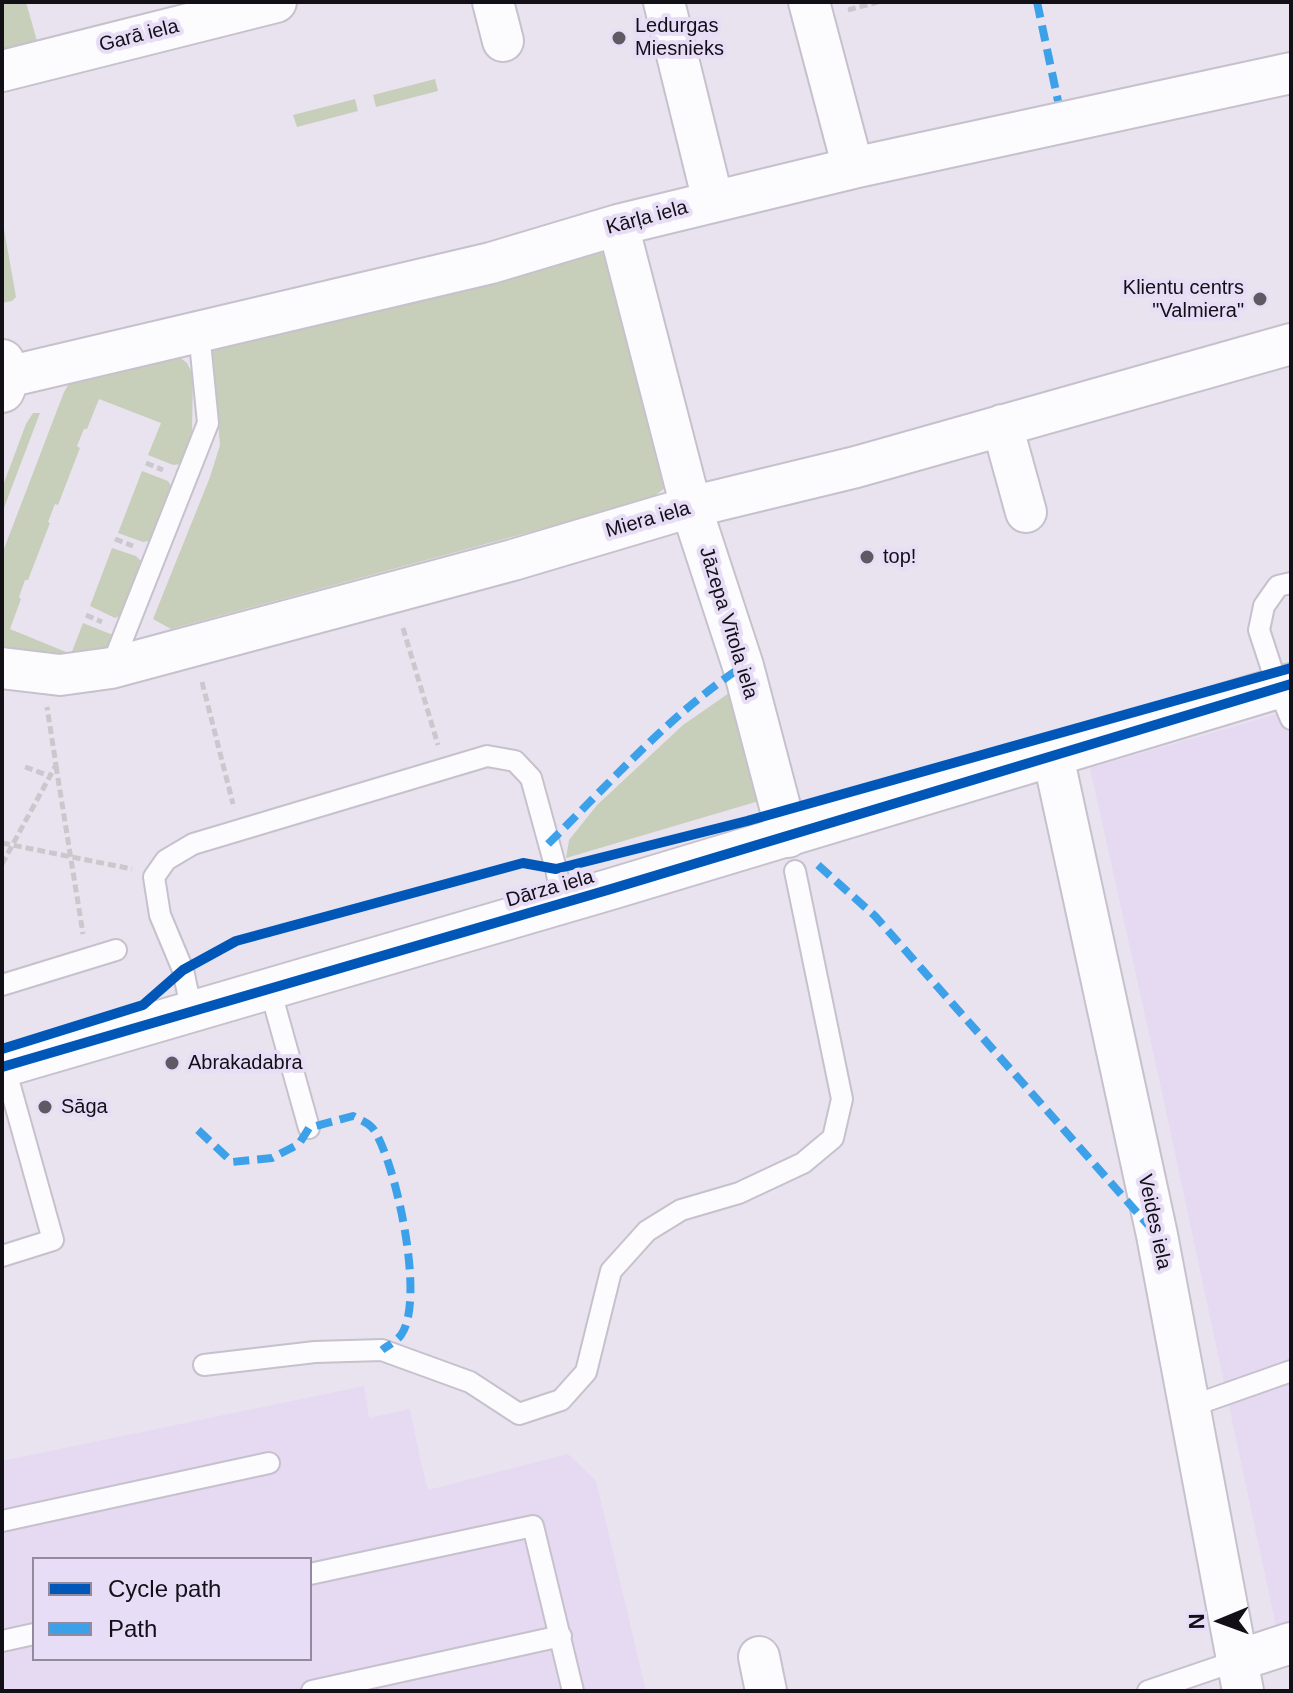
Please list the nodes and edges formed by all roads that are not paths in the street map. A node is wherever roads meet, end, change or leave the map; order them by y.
1 (276, 2) edge
2 (493, 2) edge
3 (664, 2) edge
4 (809, 2) edge
5 (503, 41) dead end
6 (2, 71) edge
7 (1291, 73) edge
8 (853, 168) junction
9 (713, 201) junction
10 (618, 225) junction
11 (199, 332) junction
12 (1291, 344) edge
13 (4, 376) edge
14 (1002, 425) junction
15 (691, 507) junction
16 (1026, 512) dead end
17 (1291, 583) edge
18 (2, 668) edge
19 (111, 668) junction
20 (1287, 697) edge
21 (1053, 756) junction
22 (791, 854) junction
23 (563, 904) junction
24 (116, 950) dead end
25 (2, 985) edge
26 (270, 989) junction
27 (192, 1012) junction
28 (3, 1064) edge
29 (309, 1128) dead end
30 (2, 1256) edge
31 (204, 1365) dead end
32 (1291, 1371) edge
33 (1189, 1407) junction
34 (269, 1463) dead end
35 (2, 1521) edge
36 (312, 1574) edge
37 (32, 1634) edge
38 (561, 1636) junction
39 (2, 1641) edge
40 (1291, 1643) edge
41 (1240, 1676) edge
42 (312, 1691) edge
43 (573, 1691) edge
44 (1148, 1691) edge

1 - 6 street, Garā iela
2 - 5 street
3 - 9 street
4 - 8 street
7 - 8 street, Kārļa iela
8 - 9 street, Kārļa iela
9 - 10 street, Kārļa iela
10 - 11 street, Kārļa iela
10 - 15 street, Jāzepa Vītola iela
11 - 13 street, Kārļa iela
11 - 19 lane
12 - 14 street, Miera iela
14 - 15 street, Miera iela
14 - 16 street
15 - 19 street, Miera iela
15 - 22 street, Jāzepa Vītola iela
17 - 20 lane
18 - 19 street, Miera iela
20 - 21 street, Dārza iela
21 - 22 street, Dārza iela
21 - 33 street, Veides iela
22 - 23 street, Dārza iela
22 - 31 lane
23 - 26 street, Dārza iela
23 - 27 lane
24 - 25 lane
26 - 27 street, Dārza iela
26 - 29 lane
27 - 28 street, Dārza iela
28 - 30 lane
32 - 33 lane
33 - 41 street, Veides iela
34 - 35 lane
36 - 38 lane
37 - 39 lane
38 - 42 lane
38 - 43 lane
40 - 41 street
41 - 44 lane

